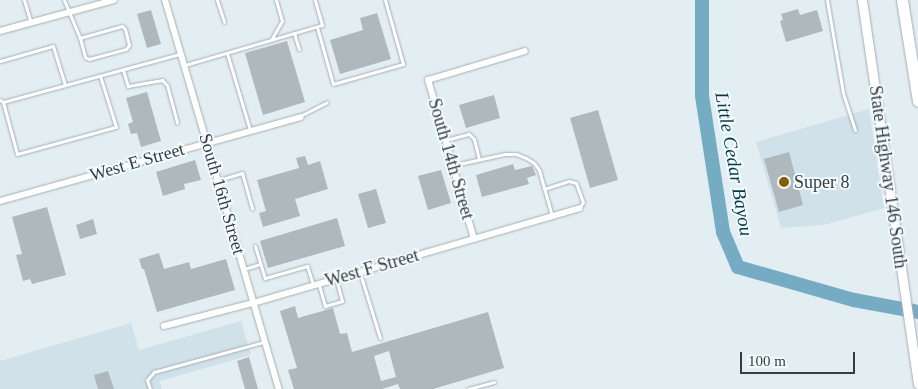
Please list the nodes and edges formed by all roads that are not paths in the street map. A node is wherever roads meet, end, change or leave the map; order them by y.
1 (24, 0) edge
2 (64, 0) edge
3 (114, 0) edge
4 (165, 0) edge
5 (217, 0) edge
6 (276, 0) edge
7 (315, 0) edge
8 (385, 0) edge
9 (827, 0) edge
10 (862, 0) edge
11 (902, 0) edge
12 (69, 13) junction
13 (224, 22) dead end
14 (31, 23) junction
15 (317, 27) junction
16 (0, 31) edge
17 (294, 33) junction
18 (80, 38) junction
19 (270, 40) junction
20 (299, 49) dead end
21 (524, 51) dead end
22 (227, 52) junction
23 (181, 54) junction
24 (0, 61) edge
25 (184, 65) junction
26 (123, 70) junction
27 (100, 76) junction
28 (65, 85) junction
29 (1, 101) edge
30 (918, 101) edge
31 (327, 102) dead end
32 (300, 117) joint
33 (177, 123) dead end
34 (855, 130) dead end
35 (250, 131) junction
36 (445, 140) junction
37 (208, 142) junction
38 (479, 159) junction
39 (453, 166) junction
40 (218, 180) junction
41 (544, 189) junction
42 (2, 201) edge
43 (579, 208) joint
44 (252, 209) dead end
45 (552, 216) junction
46 (474, 239) junction
47 (255, 246) dead end
48 (260, 264) junction
49 (244, 269) junction
50 (360, 272) junction
51 (336, 279) junction
52 (316, 285) junction
53 (253, 303) junction
54 (164, 326) dead end
55 (380, 338) dead end
56 (265, 342) junction
57 (494, 382) dead end
58 (918, 384) edge
59 (150, 389) edge
60 (279, 389) edge
61 (468, 389) edge

1 - 14 lane
2 - 12 lane
3 - 12 street
4 - 23 street, South 16th Street
5 - 13 lane
6 - 19 lane
7 - 15 lane
8 - 15 lane
9 - 34 lane
10 - 58 main road, State Highway 146 South
11 - 30 highway
12 - 14 street
12 - 18 lane
14 - 16 street
15 - 17 lane
17 - 19 lane
17 - 20 lane
18 - 18 lane
19 - 22 lane
21 - 36 street, South 14th Street
22 - 25 lane
22 - 35 lane
23 - 25 street, South 16th Street
23 - 26 lane
24 - 28 lane
25 - 37 street, South 16th Street
26 - 27 lane
26 - 33 lane
27 - 28 lane
27 - 29 lane
28 - 29 lane
31 - 32 lane
32 - 35 street, West E Street
35 - 37 street, West E Street
36 - 38 lane
36 - 39 street, South 14th Street
37 - 40 street, South 16th Street
37 - 42 street, West E Street
38 - 39 lane
38 - 41 lane
39 - 46 street, South 14th Street
40 - 44 lane
40 - 49 street, South 16th Street
41 - 43 lane
41 - 45 lane
43 - 45 street, West F Street
45 - 46 street, West F Street
46 - 50 street, West F Street
47 - 48 lane
48 - 49 lane
48 - 52 lane
49 - 53 street, South 16th Street
50 - 51 street, West F Street
50 - 55 lane
51 - 52 street, West F Street
51 - 52 lane
52 - 53 street, West F Street
53 - 54 street, West F Street
53 - 56 street, South 16th Street
56 - 59 lane
56 - 60 street, South 16th Street
57 - 61 lane

